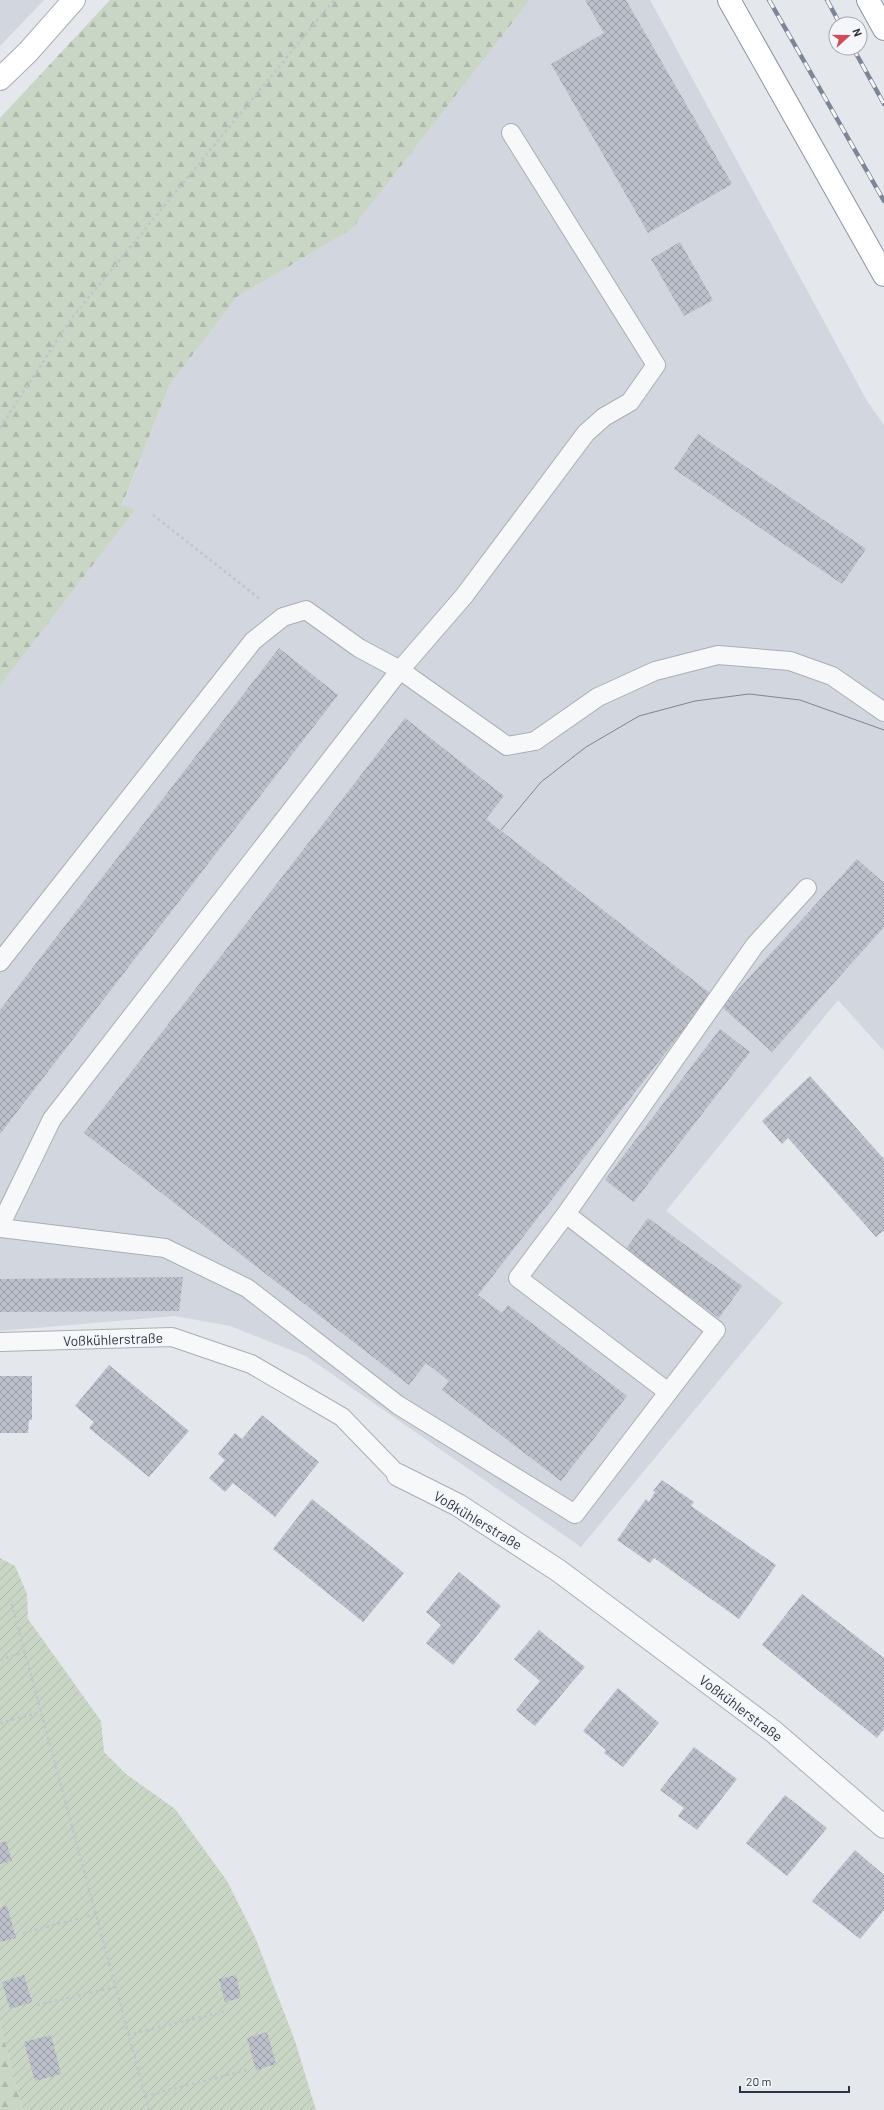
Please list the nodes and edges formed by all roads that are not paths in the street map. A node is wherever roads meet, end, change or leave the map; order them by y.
1 (74, 0) edge
2 (729, 0) edge
3 (868, 0) edge
4 (884, 29) edge
5 (0, 79) edge
6 (511, 134) dead end
7 (884, 275) edge
8 (400, 670) junction
9 (884, 712) edge
10 (807, 888) dead end
11 (0, 962) edge
12 (566, 1214) junction
13 (0, 1227) edge
14 (0, 1342) edge
15 (668, 1392) junction
16 (398, 1475) joint
17 (884, 1827) edge

1 - 5 main road
2 - 7 main road
3 - 4 main road
6 - 8 lane
8 - 9 lane
8 - 11 lane
8 - 13 lane
10 - 12 lane
12 - 15 lane
12 - 15 lane
13 - 15 lane
14 - 16 lane, Voßkühlerstraße
16 - 17 street, Voßkühlerstraße

